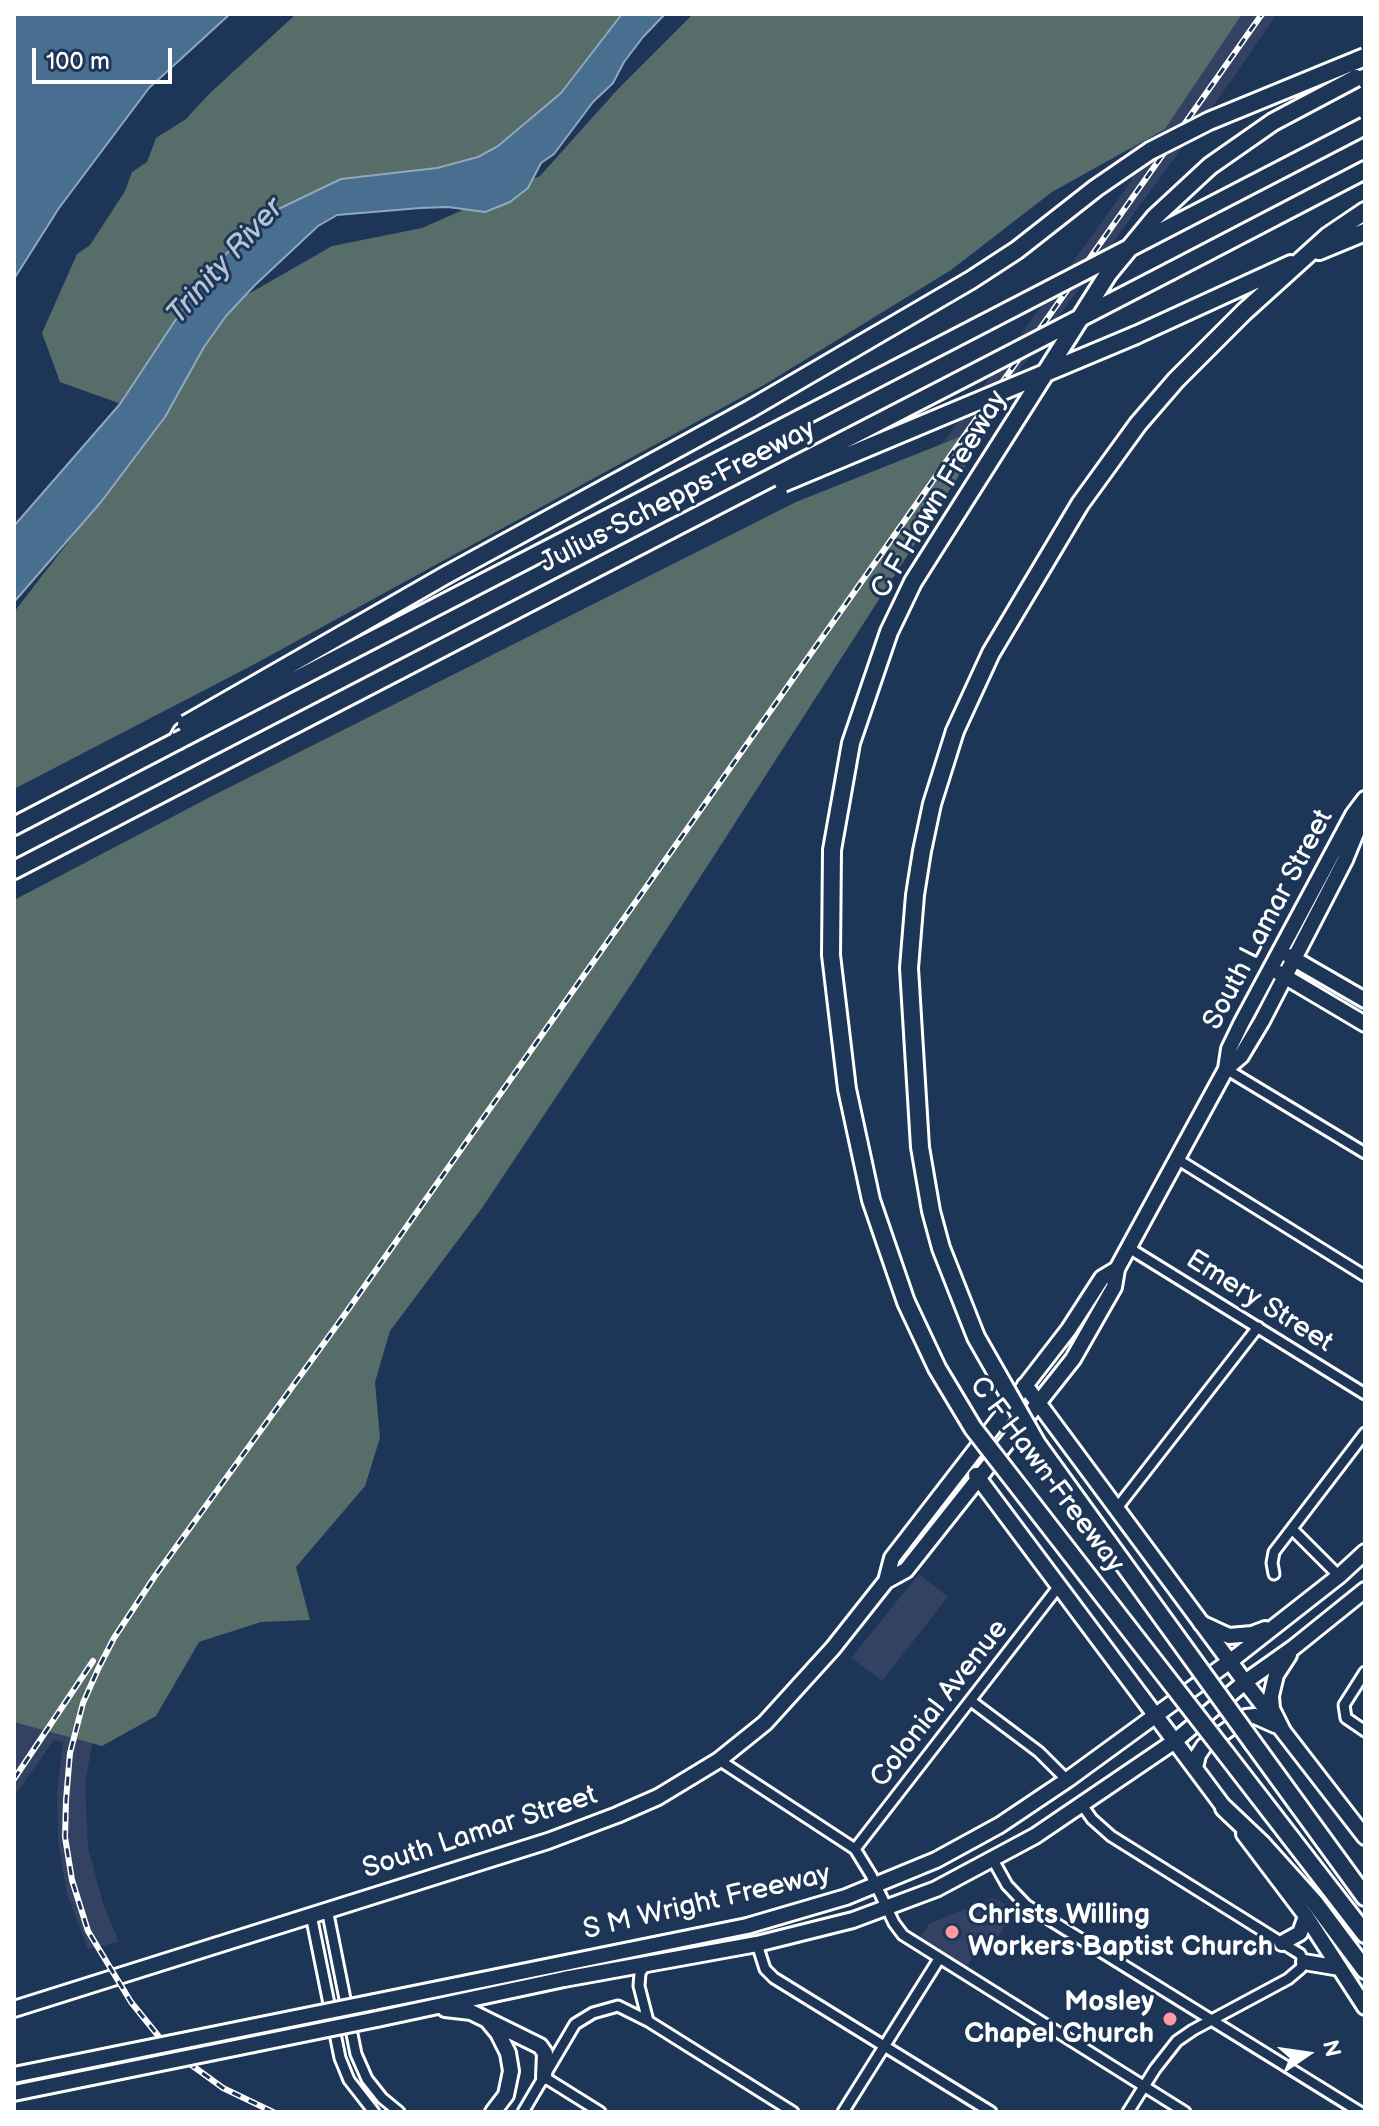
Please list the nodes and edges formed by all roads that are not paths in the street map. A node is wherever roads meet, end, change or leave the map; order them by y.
1 (1365, 57) edge
2 (1365, 74) edge
3 (1365, 126) edge
4 (1365, 170) edge
5 (1365, 211) edge
6 (1365, 229) edge
7 (670, 530) junction
8 (177, 741) junction
9 (1365, 799) edge
10 (1361, 817) edge
11 (14, 826) edge
12 (14, 870) edge
13 (1288, 955) junction
14 (1271, 969) junction
15 (1285, 976) junction
16 (1365, 1000) edge
17 (1365, 1024) edge
18 (1226, 1069) junction
19 (1365, 1153) edge
20 (1177, 1159) junction
21 (1129, 1248) junction
22 (1117, 1269) junction
23 (1365, 1276) edge
24 (1258, 1327) junction
25 (1025, 1385) junction
26 (1365, 1394) edge
27 (1039, 1403) junction
28 (1365, 1433) edge
29 (965, 1460) junction
30 (979, 1479) junction
31 (1117, 1508) junction
32 (1292, 1529) junction
33 (1365, 1552) edge
34 (1274, 1574) dead end
35 (1339, 1576) junction
36 (886, 1581) junction
37 (1059, 1586) junction
38 (1365, 1590) edge
39 (1201, 1623) junction
40 (1277, 1625) junction
41 (1293, 1648) junction
42 (1229, 1661) junction
43 (1365, 1672) edge
44 (1245, 1682) junction
45 (971, 1701) junction
46 (1155, 1715) junction
47 (1282, 1729) junction
48 (1365, 1731) edge
49 (1175, 1741) junction
50 (719, 1760) junction
51 (1195, 1768) junction
52 (1067, 1780) junction
53 (1082, 1805) junction
54 (1224, 1808) junction
55 (1365, 1837) edge
56 (855, 1849) junction
57 (993, 1860) junction
58 (877, 1886) junction
59 (1365, 1897) edge
60 (887, 1908) junction
61 (327, 1909) junction
62 (311, 1915) junction
63 (1306, 1916) junction
64 (1365, 1934) edge
65 (1282, 1943) junction
66 (757, 1944) junction
67 (939, 1959) junction
68 (645, 1965) junction
69 (1302, 1966) junction
70 (1340, 1968) junction
71 (1365, 1970) edge
72 (1365, 2007) edge
73 (14, 2009) edge
74 (485, 2018) junction
75 (377, 2019) junction
76 (1212, 2020) junction
77 (648, 2021) junction
78 (885, 2046) junction
79 (14, 2075) edge
80 (544, 2077) junction
81 (1144, 2086) junction
82 (14, 2093) edge
83 (374, 2112) edge
84 (399, 2112) edge
85 (493, 2112) edge
86 (523, 2112) edge
87 (600, 2112) edge
88 (793, 2112) edge
89 (843, 2112) edge
90 (991, 2112) edge
91 (1128, 2112) edge
92 (1185, 2112) edge
93 (1360, 2112) edge

1 - 8 highway, bridge
2 - 64 highway, C F Hawn Freeway, bridge
3 - 8 highway, Julius Schepps Freeway, bridge
4 - 7 highway, Julius Schepps Freeway, bridge
5 - 59 highway, C F Hawn Freeway, bridge
6 - 7 highway, bridge
7 - 12 highway, Julius Schepps Freeway
8 - 11 highway, Julius Schepps Freeway
9 - 10 main road, South Lamar Street
10 - 13 main road, South Lamar Street
13 - 14 main road, South Lamar Street
13 - 15 main road, South Lamar Street
13 - 16 main road
14 - 15 main road
14 - 18 main road, South Lamar Street
15 - 17 main road
15 - 18 main road, South Lamar Street
18 - 19 street
18 - 20 main road, South Lamar Street
20 - 21 main road, South Lamar Street
20 - 23 street
21 - 22 main road, South Lamar Street
21 - 24 street, Emery Street
22 - 25 main road, South Lamar Street
22 - 27 main road, South Lamar Street
24 - 26 street, Emery Street
24 - 31 street
25 - 27 main road, C F Hawn Freeway
25 - 29 main road, South Lamar Street
27 - 30 main road, South Lamar Street
27 - 31 main road, C F Hawn Freeway
28 - 32 street
29 - 30 main road, C F Hawn Freeway
29 - 36 main road, South Lamar Street
30 - 36 main road, South Lamar Street
30 - 37 main road, C F Hawn Freeway
31 - 39 main road, C F Hawn Freeway
32 - 34 street
32 - 35 street
33 - 35 main road, S M Wright Freeway
35 - 40 main road, S M Wright Freeway
36 - 50 main road, South Lamar Street
37 - 45 street, Colonial Avenue
37 - 46 main road, C F Hawn Freeway
38 - 41 main road, S M Wright Freeway
39 - 40 main road
39 - 42 main road, C F Hawn Freeway
40 - 42 main road, S M Wright Freeway
41 - 44 main road, S M Wright Freeway
41 - 47 main road
42 - 44 main road, C F Hawn Freeway
42 - 46 main road, S M Wright Freeway
43 - 48 street
44 - 47 main road, C F Hawn Freeway
44 - 49 main road, S M Wright Freeway
45 - 52 street
45 - 56 street, Colonial Avenue
46 - 49 main road, C F Hawn Freeway
46 - 52 main road, S M Wright Freeway
47 - 51 main road
47 - 55 main road, C F Hawn Freeway
49 - 51 main road, C F Hawn Freeway
49 - 53 main road, S M Wright Freeway
50 - 56 street
50 - 61 main road, South Lamar Street
51 - 54 main road, C F Hawn Freeway
52 - 58 main road, S M Wright Freeway
53 - 57 main road, S M Wright Freeway
53 - 65 street
54 - 63 main road, C F Hawn Freeway
54 - 71 highway
56 - 58 street
57 - 60 main road, S M Wright Freeway
57 - 76 street
58 - 60 street
58 - 79 main road, S M Wright Freeway, bridge
60 - 66 main road, S M Wright Freeway
60 - 67 street
61 - 62 main road, South Lamar Street
61 - 84 street
62 - 73 main road, South Lamar Street
62 - 83 street
63 - 65 main road
63 - 70 main road, C F Hawn Freeway
65 - 69 street
66 - 68 main road, S M Wright Freeway
66 - 78 street
67 - 78 street
67 - 81 street
68 - 75 main road, S M Wright Freeway
68 - 77 street
69 - 70 main road
69 - 76 street
70 - 72 main road, C F Hawn Freeway
74 - 75 main road
74 - 80 main road
74 - 85 main road
75 - 82 main road, S M Wright Freeway, bridge
76 - 81 street
76 - 93 street
77 - 80 street
77 - 88 street
78 - 89 street
78 - 90 street
80 - 86 street
80 - 87 street
81 - 91 street
81 - 92 street

